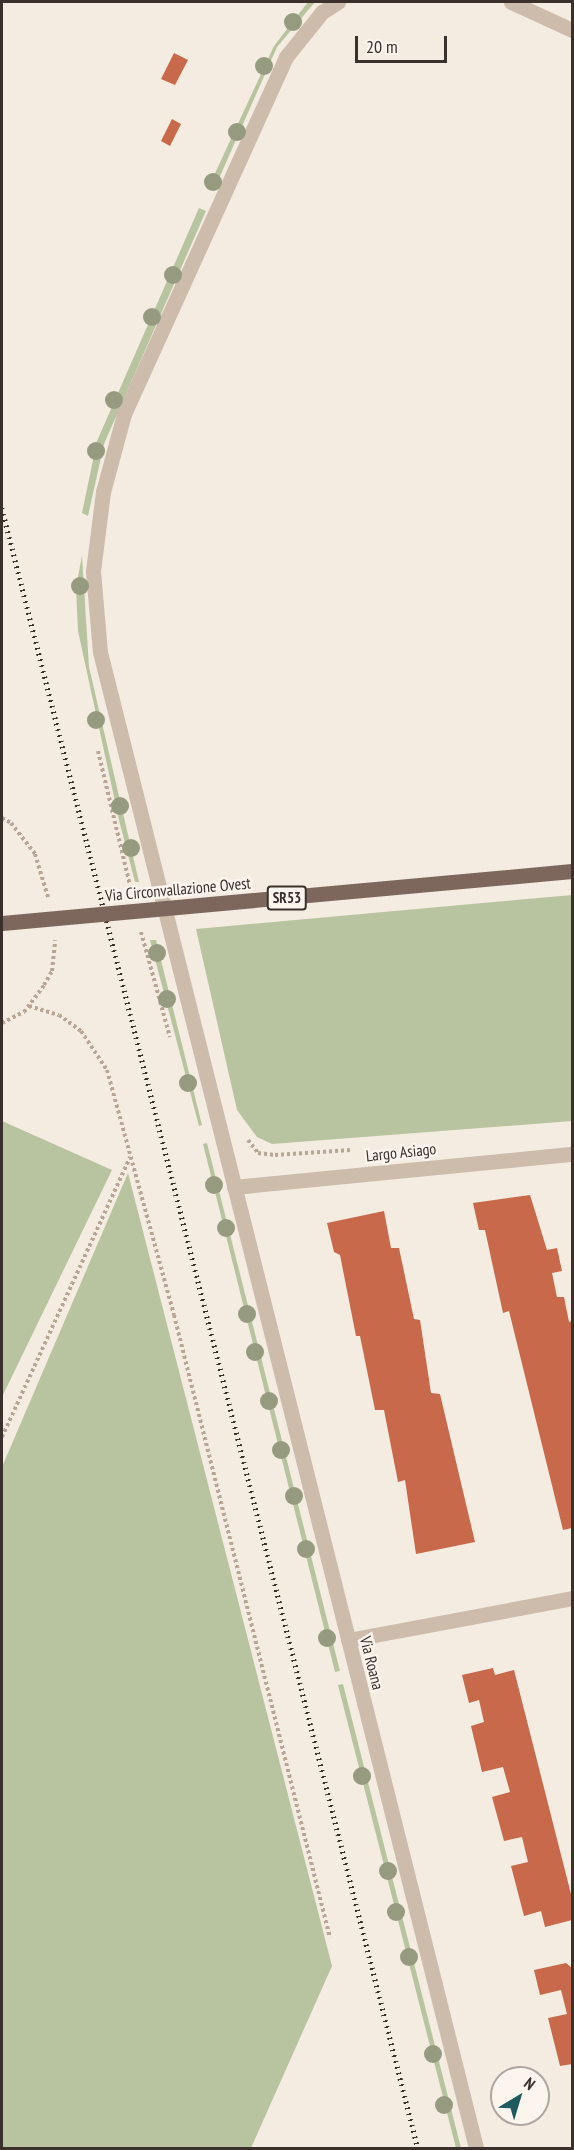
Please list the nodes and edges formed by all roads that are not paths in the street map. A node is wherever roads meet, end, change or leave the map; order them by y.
1 (338, 2) edge
2 (511, 2) edge
3 (573, 30) edge
4 (573, 871) edge
5 (2, 923) edge
6 (573, 1154) edge
7 (234, 1187) junction
8 (573, 1598) edge
9 (348, 1640) junction
10 (476, 2148) edge

1 - 7 street, Via Roana
2 - 3 street
4 - 5 main road, Via Circonvallazione Ovest / SR53, bridge
6 - 7 street, Largo Asiago
7 - 9 street, Via Roana
8 - 9 street
9 - 10 street, Via Roana

